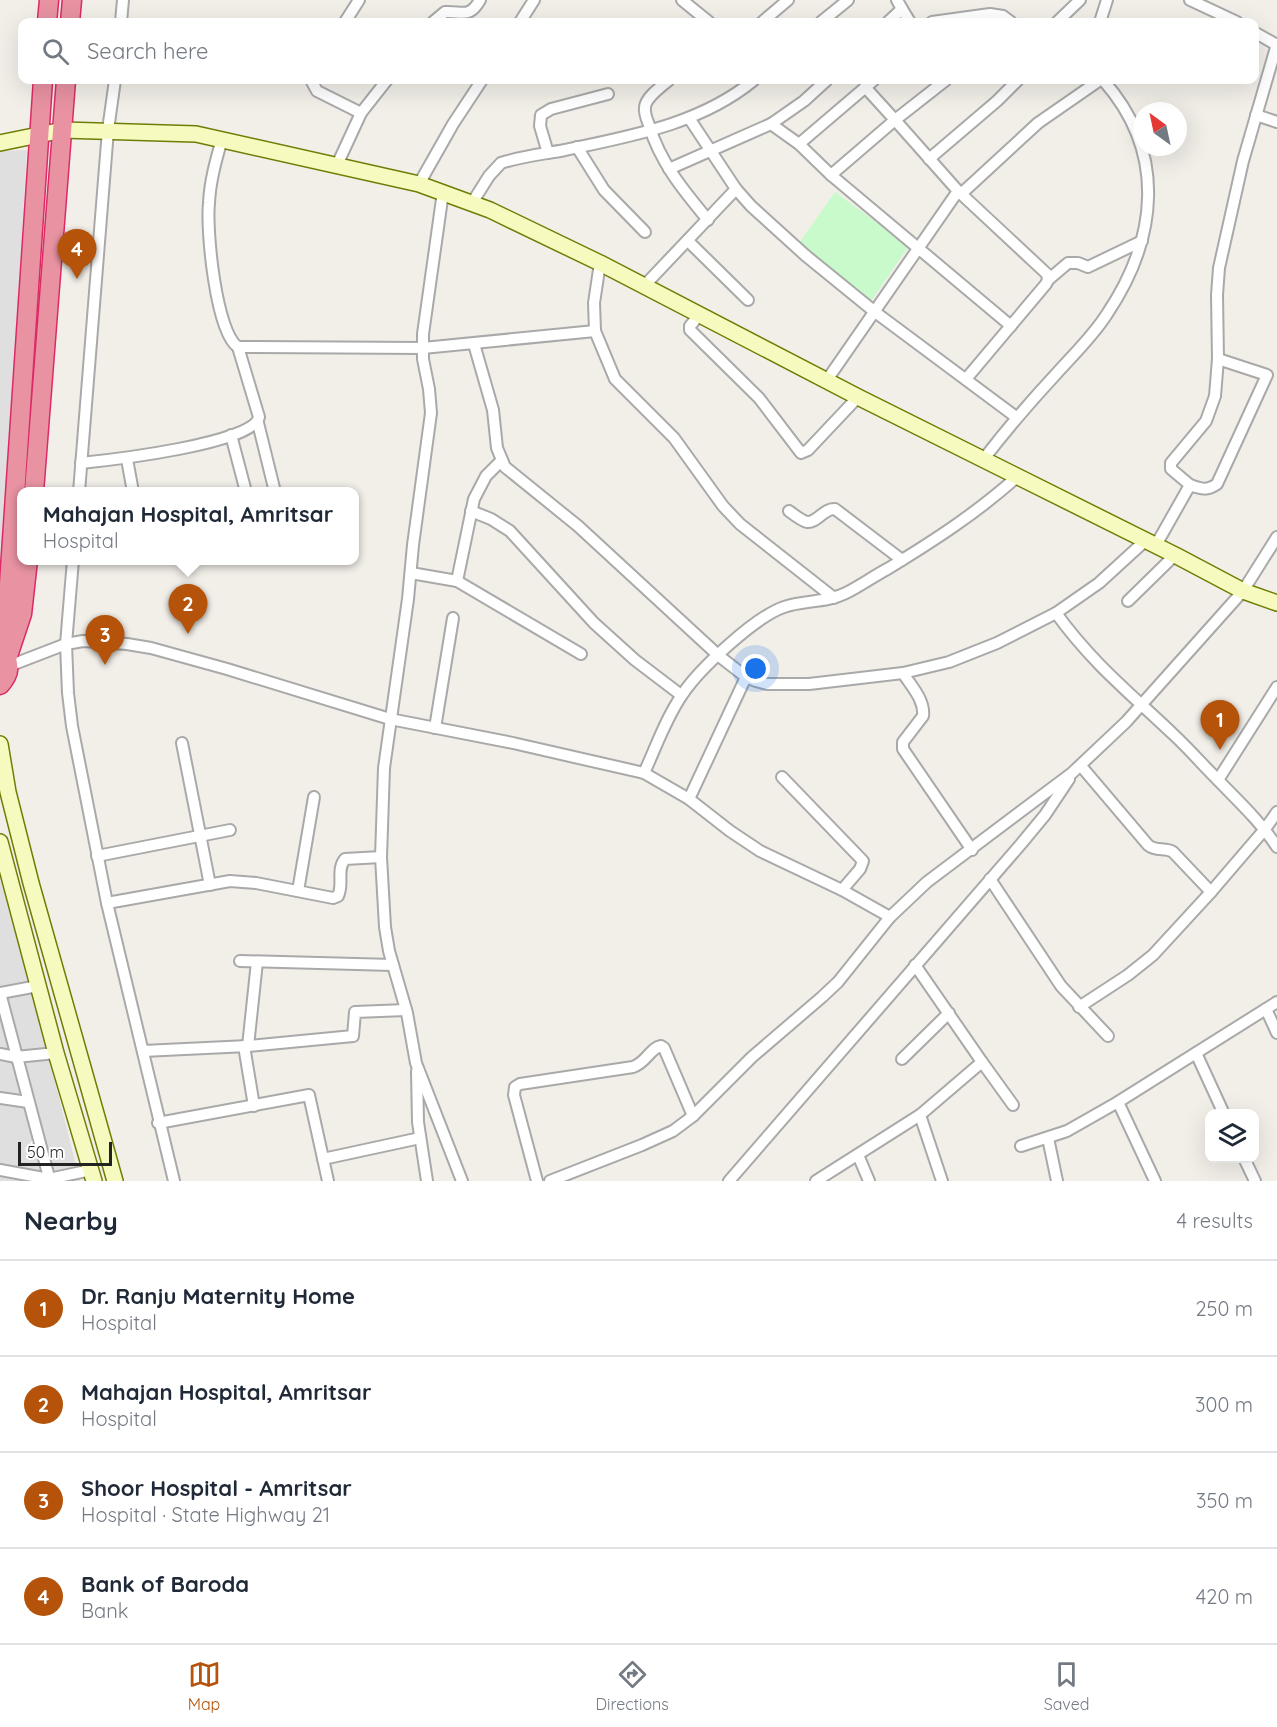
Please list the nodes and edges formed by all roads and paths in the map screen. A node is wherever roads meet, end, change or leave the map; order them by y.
1 (49, 0) edge
2 (72, 0) edge
3 (123, 0) edge
4 (359, 0) edge
5 (480, 0) edge
6 (534, 0) edge
7 (682, 0) edge
8 (788, 0) edge
9 (848, 0) edge
10 (1080, 0) edge
11 (1107, 0) edge
12 (1190, 0) edge
13 (899, 5) edge
14 (47, 18) edge
15 (70, 18) edge
16 (121, 18) edge
17 (348, 18) edge
18 (438, 18) edge
19 (523, 18) edge
20 (704, 18) edge
21 (767, 18) edge
22 (826, 18) edge
23 (891, 18) edge
24 (907, 18) edge
25 (961, 18) edge
26 (1006, 18) edge
27 (1061, 18) edge
28 (1101, 18) edge
29 (1228, 18) edge
30 (1259, 35) edge
31 (1277, 45) edge
32 (43, 84) edge
33 (66, 84) edge
34 (114, 84) edge
35 (313, 84) edge
36 (384, 84) edge
37 (479, 84) edge
38 (665, 84) edge
39 (748, 84) edge
40 (823, 84) edge
41 (869, 84) edge
42 (941, 84) edge
43 (1014, 84) edge
44 (1096, 84) edge
45 (1106, 84) edge
46 (865, 87) junction
47 (608, 94) dead end
48 (361, 113) junction
49 (1256, 115) junction
50 (689, 118) junction
51 (895, 120) junction
52 (1277, 122) edge
53 (771, 124) junction
54 (63, 130) junction
55 (108, 130) junction
56 (650, 131) junction
57 (40, 134) junction
58 (222, 139) junction
59 (0, 143) edge
60 (799, 144) junction
61 (577, 147) junction
62 (709, 150) junction
63 (548, 153) junction
64 (929, 159) junction
65 (337, 165) junction
66 (669, 169) junction
67 (831, 175) junction
68 (419, 184) junction
69 (736, 189) junction
70 (442, 192) junction
71 (960, 193) junction
72 (472, 203) junction
73 (708, 219) junction
74 (645, 232) dead end
75 (688, 241) junction
76 (1142, 241) junction
77 (917, 247) junction
78 (600, 263) junction
79 (1048, 280) junction
80 (645, 285) junction
81 (748, 300) dead end
82 (875, 312) junction
83 (700, 314) junction
84 (1011, 326) junction
85 (595, 331) junction
86 (474, 344) junction
87 (238, 347) junction
88 (423, 348) junction
89 (1218, 359) junction
90 (1272, 377) edge
91 (966, 379) junction
92 (827, 380) junction
93 (858, 397) junction
94 (1016, 417) junction
95 (258, 423) junction
96 (231, 435) junction
97 (127, 459) junction
98 (501, 460) junction
99 (982, 460) junction
100 (81, 463) junction
101 (1018, 476) junction
102 (1190, 485) junction
103 (34, 487) edge
104 (79, 487) edge
105 (132, 487) edge
106 (245, 487) edge
107 (274, 487) edge
108 (471, 511) junction
109 (789, 511) dead end
110 (1277, 537) edge
111 (1151, 543) junction
112 (1175, 555) junction
113 (902, 560) junction
114 (28, 565) edge
115 (73, 565) edge
116 (411, 573) junction
117 (457, 581) junction
118 (1243, 591) junction
119 (834, 598) junction
120 (1128, 600) dead end
121 (1277, 603) edge
122 (1056, 613) junction
123 (453, 618) dead end
124 (0, 638) edge
125 (66, 644) junction
126 (580, 654) dead end
127 (719, 656) junction
128 (6, 658) edge
129 (903, 673) junction
130 (746, 676) junction
131 (0, 685) edge
132 (1277, 687) edge
133 (681, 695) junction
134 (1141, 706) junction
135 (390, 719) junction
136 (435, 728) junction
137 (182, 743) dead end
138 (0, 744) edge
139 (1077, 770) junction
140 (644, 773) junction
141 (782, 777) dead end
142 (1218, 780) junction
143 (314, 797) dead end
144 (689, 799) junction
145 (1277, 812) edge
146 (1265, 829) junction
147 (230, 830) dead end
148 (200, 836) junction
149 (0, 842) edge
150 (1277, 848) edge
151 (972, 850) junction
152 (98, 856) junction
153 (381, 857) junction
154 (2, 861) edge
155 (990, 879) junction
156 (210, 885) junction
157 (842, 890) junction
158 (298, 891) junction
159 (1211, 892) junction
160 (107, 903) junction
161 (890, 917) junction
162 (240, 961) dead end
163 (257, 962) junction
164 (393, 965) junction
165 (915, 965) junction
166 (38, 986) junction
167 (0, 993) edge
168 (1277, 1002) edge
169 (1079, 1007) junction
170 (1266, 1009) junction
171 (406, 1010) junction
172 (949, 1013) junction
173 (1277, 1033) edge
174 (1108, 1036) dead end
175 (246, 1046) junction
176 (143, 1052) junction
177 (56, 1053) junction
178 (1196, 1053) junction
179 (0, 1054) edge
180 (16, 1057) junction
181 (902, 1059) dead end
182 (982, 1062) junction
183 (416, 1063) junction
184 (0, 1098) edge
185 (28, 1102) junction
186 (1118, 1102) junction
187 (1012, 1105) dead end
188 (254, 1106) junction
189 (1222, 1109) edge
190 (920, 1115) junction
191 (693, 1116) junction
192 (158, 1123) junction
193 (420, 1138) junction
194 (1048, 1138) junction
195 (1021, 1146) dead end
196 (858, 1155) junction
197 (323, 1159) junction
198 (1246, 1163) edge
199 (0, 1170) edge
200 (92, 1176) edge
201 (50, 1180) edge
202 (1251, 1180) edge
203 (115, 1181) edge
204 (174, 1181) edge
205 (328, 1181) edge
206 (427, 1181) edge
207 (462, 1181) edge
208 (537, 1181) edge
209 (550, 1181) edge
210 (729, 1181) edge
211 (816, 1181) edge
212 (869, 1181) edge
213 (942, 1181) edge
214 (1057, 1181) edge
215 (1155, 1181) edge

1 - 14 highway
2 - 15 highway
3 - 16 street
4 - 17 street
5 - 18 street
6 - 19 street
7 - 20 street
8 - 21 street
9 - 22 street
10 - 27 street
11 - 28 street
12 - 29 street
13 - 23 street
13 - 24 street
25 - 26 street
30 - 31 street
31 - 49 street
32 - 57 highway
33 - 54 highway
34 - 55 street
35 - 48 street
36 - 48 street
37 - 68 street
38 - 56 street
39 - 50 street
40 - 53 street
41 - 46 street
42 - 51 street
43 - 64 street
44 - 71 street
45 - 76 street
46 - 51 street
46 - 60 street
47 - 63 street
48 - 65 street
49 - 52 street
49 - 89 street
50 - 56 street
50 - 62 street
51 - 64 street
51 - 67 street
53 - 60 street
53 - 62 street
54 - 55 street
54 - 57 street
54 - 103 highway
55 - 58 street
55 - 100 street
56 - 61 street
56 - 66 street
57 - 59 street
57 - 124 highway
58 - 65 street
58 - 87 street
60 - 67 street
61 - 63 street
61 - 74 street
62 - 66 street
62 - 69 street
63 - 72 street
64 - 71 street
65 - 68 street
66 - 73 street
67 - 77 street
68 - 70 street
69 - 73 street
69 - 82 street
70 - 72 street
70 - 88 street
71 - 77 street
71 - 79 street
72 - 78 street
73 - 75 street
75 - 80 street
75 - 81 street
76 - 79 street
76 - 94 street
77 - 82 street
77 - 84 street
78 - 80 street
78 - 85 street
79 - 84 street
80 - 83 street
82 - 91 street
82 - 92 street
83 - 92 street
83 - 93 street
84 - 91 street
85 - 86 street
85 - 119 street
86 - 88 street
86 - 98 street
87 - 88 street
87 - 95 street
88 - 116 street
89 - 90 street
89 - 102 street
90 - 102 street
91 - 94 street
92 - 93 street
93 - 99 street
94 - 99 street
95 - 96 street
95 - 107 street
96 - 97 street
96 - 106 street
97 - 100 street
97 - 105 street
98 - 108 street
98 - 127 street
99 - 101 street
100 - 104 street
101 - 111 street
101 - 113 street
102 - 111 street
108 - 117 street
108 - 133 street
109 - 113 street
110 - 118 street
111 - 112 street
111 - 122 street
112 - 118 street
112 - 120 street
113 - 119 street
114 - 128 highway
115 - 125 street
116 - 117 street
116 - 135 street
117 - 126 street
118 - 121 street
118 - 134 street
119 - 127 street
122 - 129 street
122 - 134 street
123 - 136 street
125 - 128 street
125 - 135 street
125 - 152 street
127 - 130 street
127 - 133 street
128 - 131 highway
129 - 130 street
129 - 151 street
130 - 144 street
132 - 142 street
133 - 140 street
134 - 139 street
134 - 142 street
135 - 136 street
135 - 153 street
136 - 140 street
137 - 148 street
138 - 203 street
139 - 151 street
139 - 155 street
139 - 159 street
140 - 144 street
141 - 157 street
142 - 146 street
143 - 158 street
144 - 157 street
145 - 146 street
146 - 150 street
146 - 159 street
147 - 148 street
148 - 152 street
148 - 156 street
149 - 154 street
151 - 161 street
152 - 160 street
153 - 158 street
153 - 164 street
154 - 166 street
155 - 165 street
155 - 169 street
156 - 158 street
156 - 160 street
157 - 161 street
159 - 169 street
160 - 176 street
161 - 191 street
162 - 163 street
163 - 164 street
163 - 175 street
164 - 171 street
165 - 172 street
165 - 210 street
166 - 167 street
166 - 177 street
167 - 180 street
168 - 170 street
169 - 174 street
170 - 173 street
170 - 178 street
171 - 175 street
171 - 183 street
172 - 181 street
172 - 182 street
175 - 176 street
175 - 188 street
176 - 192 street
177 - 180 street
177 - 200 street
178 - 186 street
178 - 189 street
179 - 180 street
180 - 185 street
182 - 187 street
182 - 190 street
183 - 193 street
183 - 207 street
184 - 185 street
185 - 201 street
186 - 194 street
186 - 215 street
188 - 192 street
188 - 197 street
190 - 196 street
190 - 213 street
191 - 208 street
191 - 209 street
192 - 204 street
193 - 197 street
193 - 206 street
194 - 195 street
194 - 214 street
196 - 211 street
196 - 212 street
197 - 205 street
198 - 202 street
199 - 201 street
200 - 201 street

